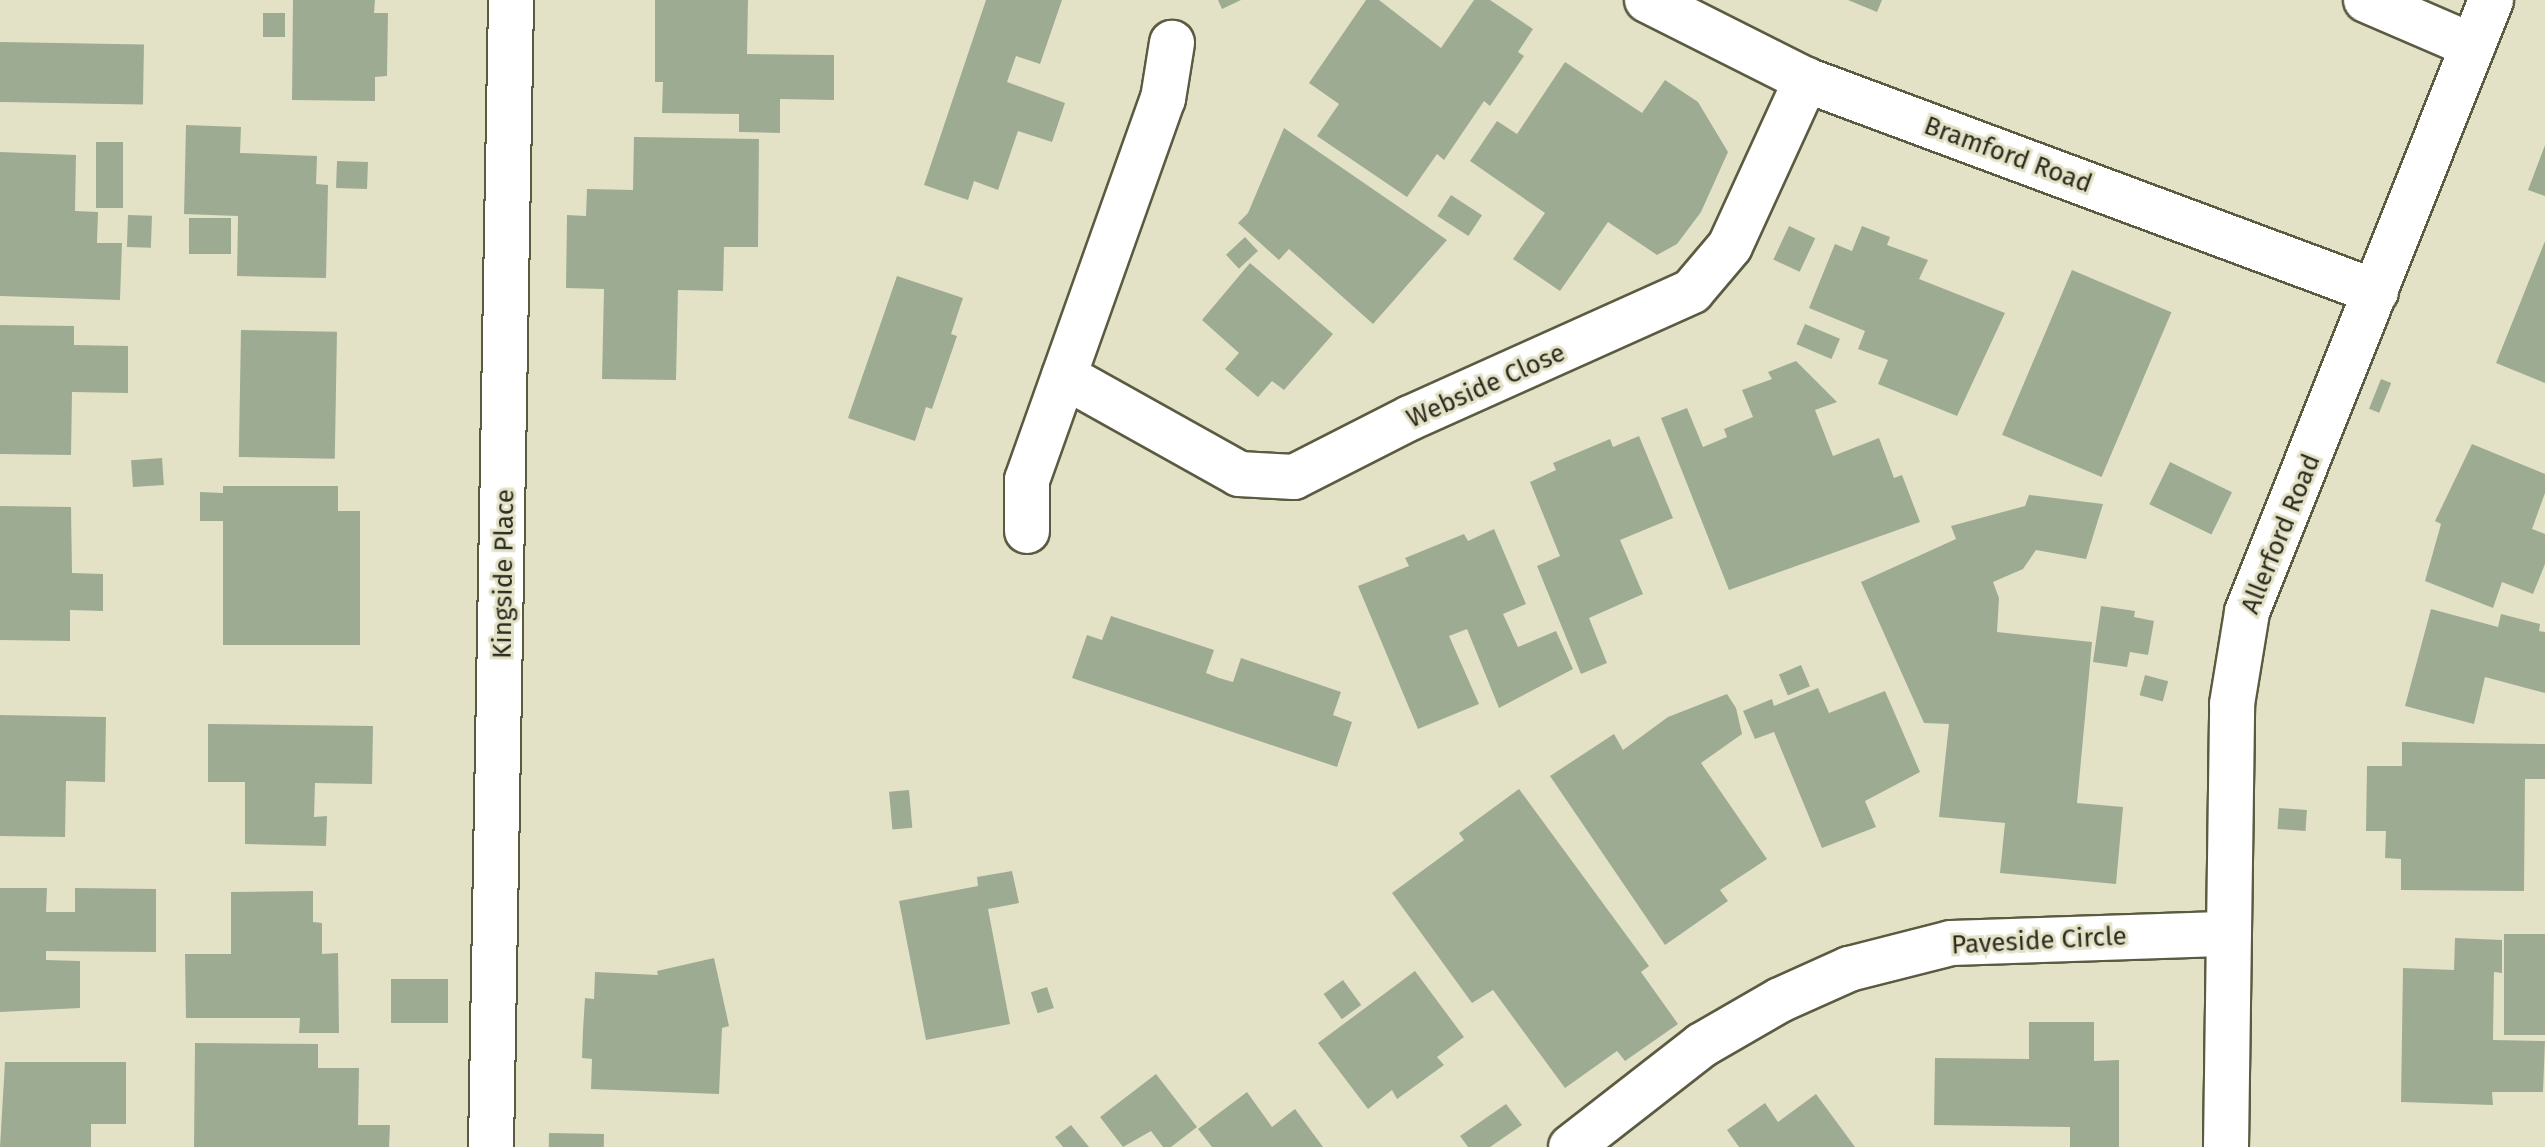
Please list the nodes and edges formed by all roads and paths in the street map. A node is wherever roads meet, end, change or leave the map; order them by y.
1 (511, 0) edge
2 (1647, 0) edge
3 (2366, 0) edge
4 (2491, 0) edge
5 (1172, 43) dead end
6 (2473, 46) junction
7 (1806, 80) junction
8 (2376, 292) junction
9 (1064, 376) junction
10 (1027, 531) dead end
11 (2229, 934) junction
12 (491, 1147) edge
13 (1571, 1147) edge
14 (2226, 1147) edge

1 - 12 street, Kingside Place
2 - 7 street, Bramford Road
3 - 6 street
4 - 6 street, Allerford Road
5 - 9 street
6 - 8 street, Allerford Road
7 - 8 street, Bramford Road
7 - 9 street, Webside Close
8 - 11 street, Allerford Road
9 - 10 street
11 - 13 street, Paveside Circle
11 - 14 street, Allerford Road

